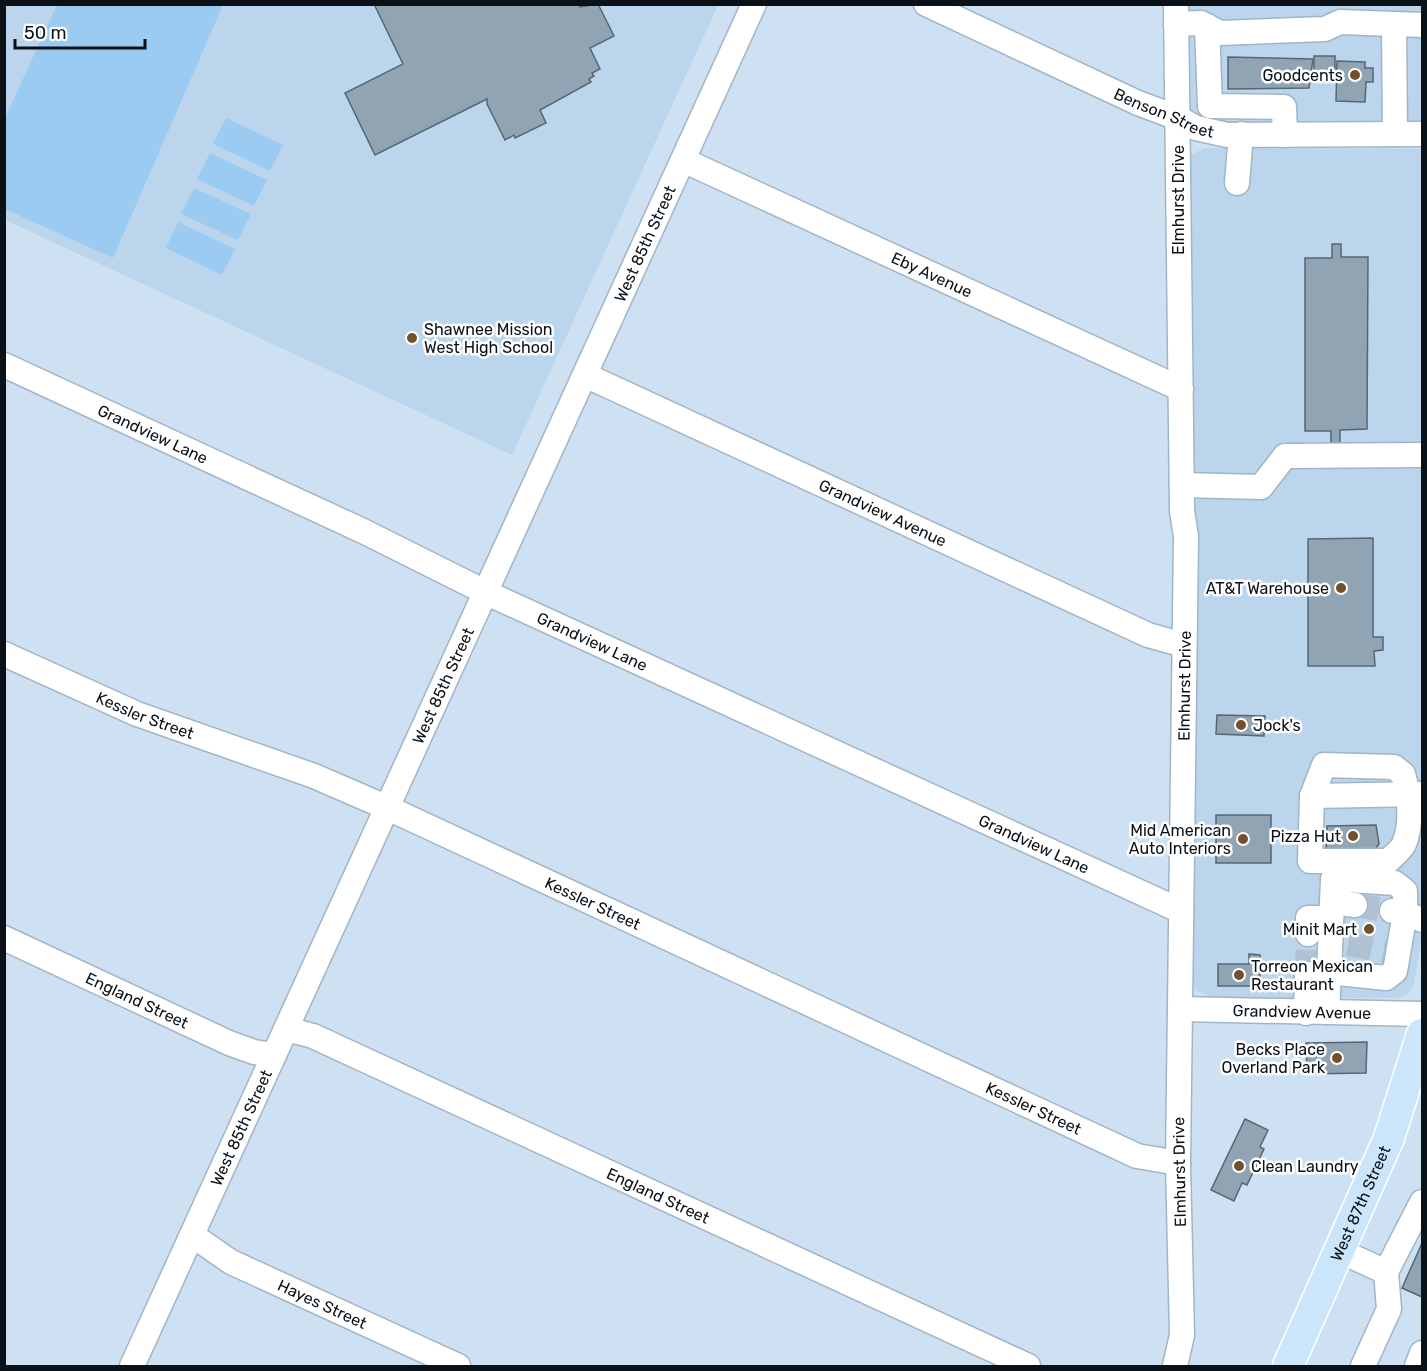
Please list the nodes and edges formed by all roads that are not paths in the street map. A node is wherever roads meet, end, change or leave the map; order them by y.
1 (754, 4) edge
2 (926, 4) edge
3 (1340, 13) edge
4 (1176, 14) edge
5 (1394, 24) junction
6 (1422, 25) edge
7 (1207, 26) junction
8 (1178, 118) junction
9 (1241, 134) junction
10 (1395, 134) junction
11 (1422, 134) edge
12 (1286, 135) junction
13 (683, 160) junction
14 (1237, 183) dead end
15 (4, 365) edge
16 (585, 375) junction
17 (1181, 389) junction
18 (1422, 455) edge
19 (1182, 485) junction
20 (487, 593) junction
21 (1184, 645) junction
22 (4, 654) edge
23 (1415, 794) edge
24 (388, 808) junction
25 (1181, 911) junction
26 (1406, 915) edge
27 (4, 939) edge
28 (1318, 973) junction
29 (1180, 1009) junction
30 (1316, 1012) junction
31 (1422, 1014) edge
32 (286, 1029) junction
33 (1420, 1050) edge
34 (274, 1055) junction
35 (1178, 1164) junction
36 (1422, 1202) edge
37 (192, 1235) junction
38 (1340, 1251) junction
39 (1386, 1272) junction
40 (1422, 1353) edge
41 (132, 1366) edge
42 (458, 1366) edge
43 (1028, 1366) edge
44 (1175, 1366) edge
45 (1288, 1366) edge
46 (1363, 1366) edge
47 (1417, 1366) edge

1 - 13 street, West 85th Street
2 - 8 street, Benson Street
3 - 5 street
3 - 7 street
4 - 7 street
4 - 8 street, Elmhurst Drive
5 - 6 street
5 - 10 street
7 - 12 street
8 - 9 street, Benson Street
8 - 17 street, Elmhurst Drive
9 - 12 street, Benson Street
9 - 14 street
10 - 11 street, Benson Street
10 - 12 street, Benson Street
13 - 16 street, West 85th Street
13 - 17 street, Eby Avenue
15 - 20 street, Grandview Lane
16 - 20 street, West 85th Street
16 - 21 street, Grandview Avenue
17 - 19 street, Elmhurst Drive
18 - 19 street
19 - 21 street, Elmhurst Drive
20 - 24 street, West 85th Street
20 - 25 street, Grandview Lane
21 - 25 street, Elmhurst Drive
22 - 24 street, Kessler Street
23 - 23 street
24 - 32 street, West 85th Street
24 - 35 street, Kessler Street
25 - 29 street, Elmhurst Drive
26 - 28 street
26 - 28 street
27 - 34 street, England Street
28 - 30 street
29 - 30 street, Grandview Avenue
29 - 35 street, Elmhurst Drive
30 - 31 street, Grandview Avenue
32 - 34 street, West 85th Street
32 - 43 street, England Street
33 - 38 main road, West 87th Street
34 - 37 street, West 85th Street
35 - 44 street, Elmhurst Drive
36 - 39 street
37 - 41 street, West 85th Street
37 - 42 street, Hayes Street
38 - 39 street
38 - 45 main road, West 87th Street
39 - 46 street
40 - 47 street

